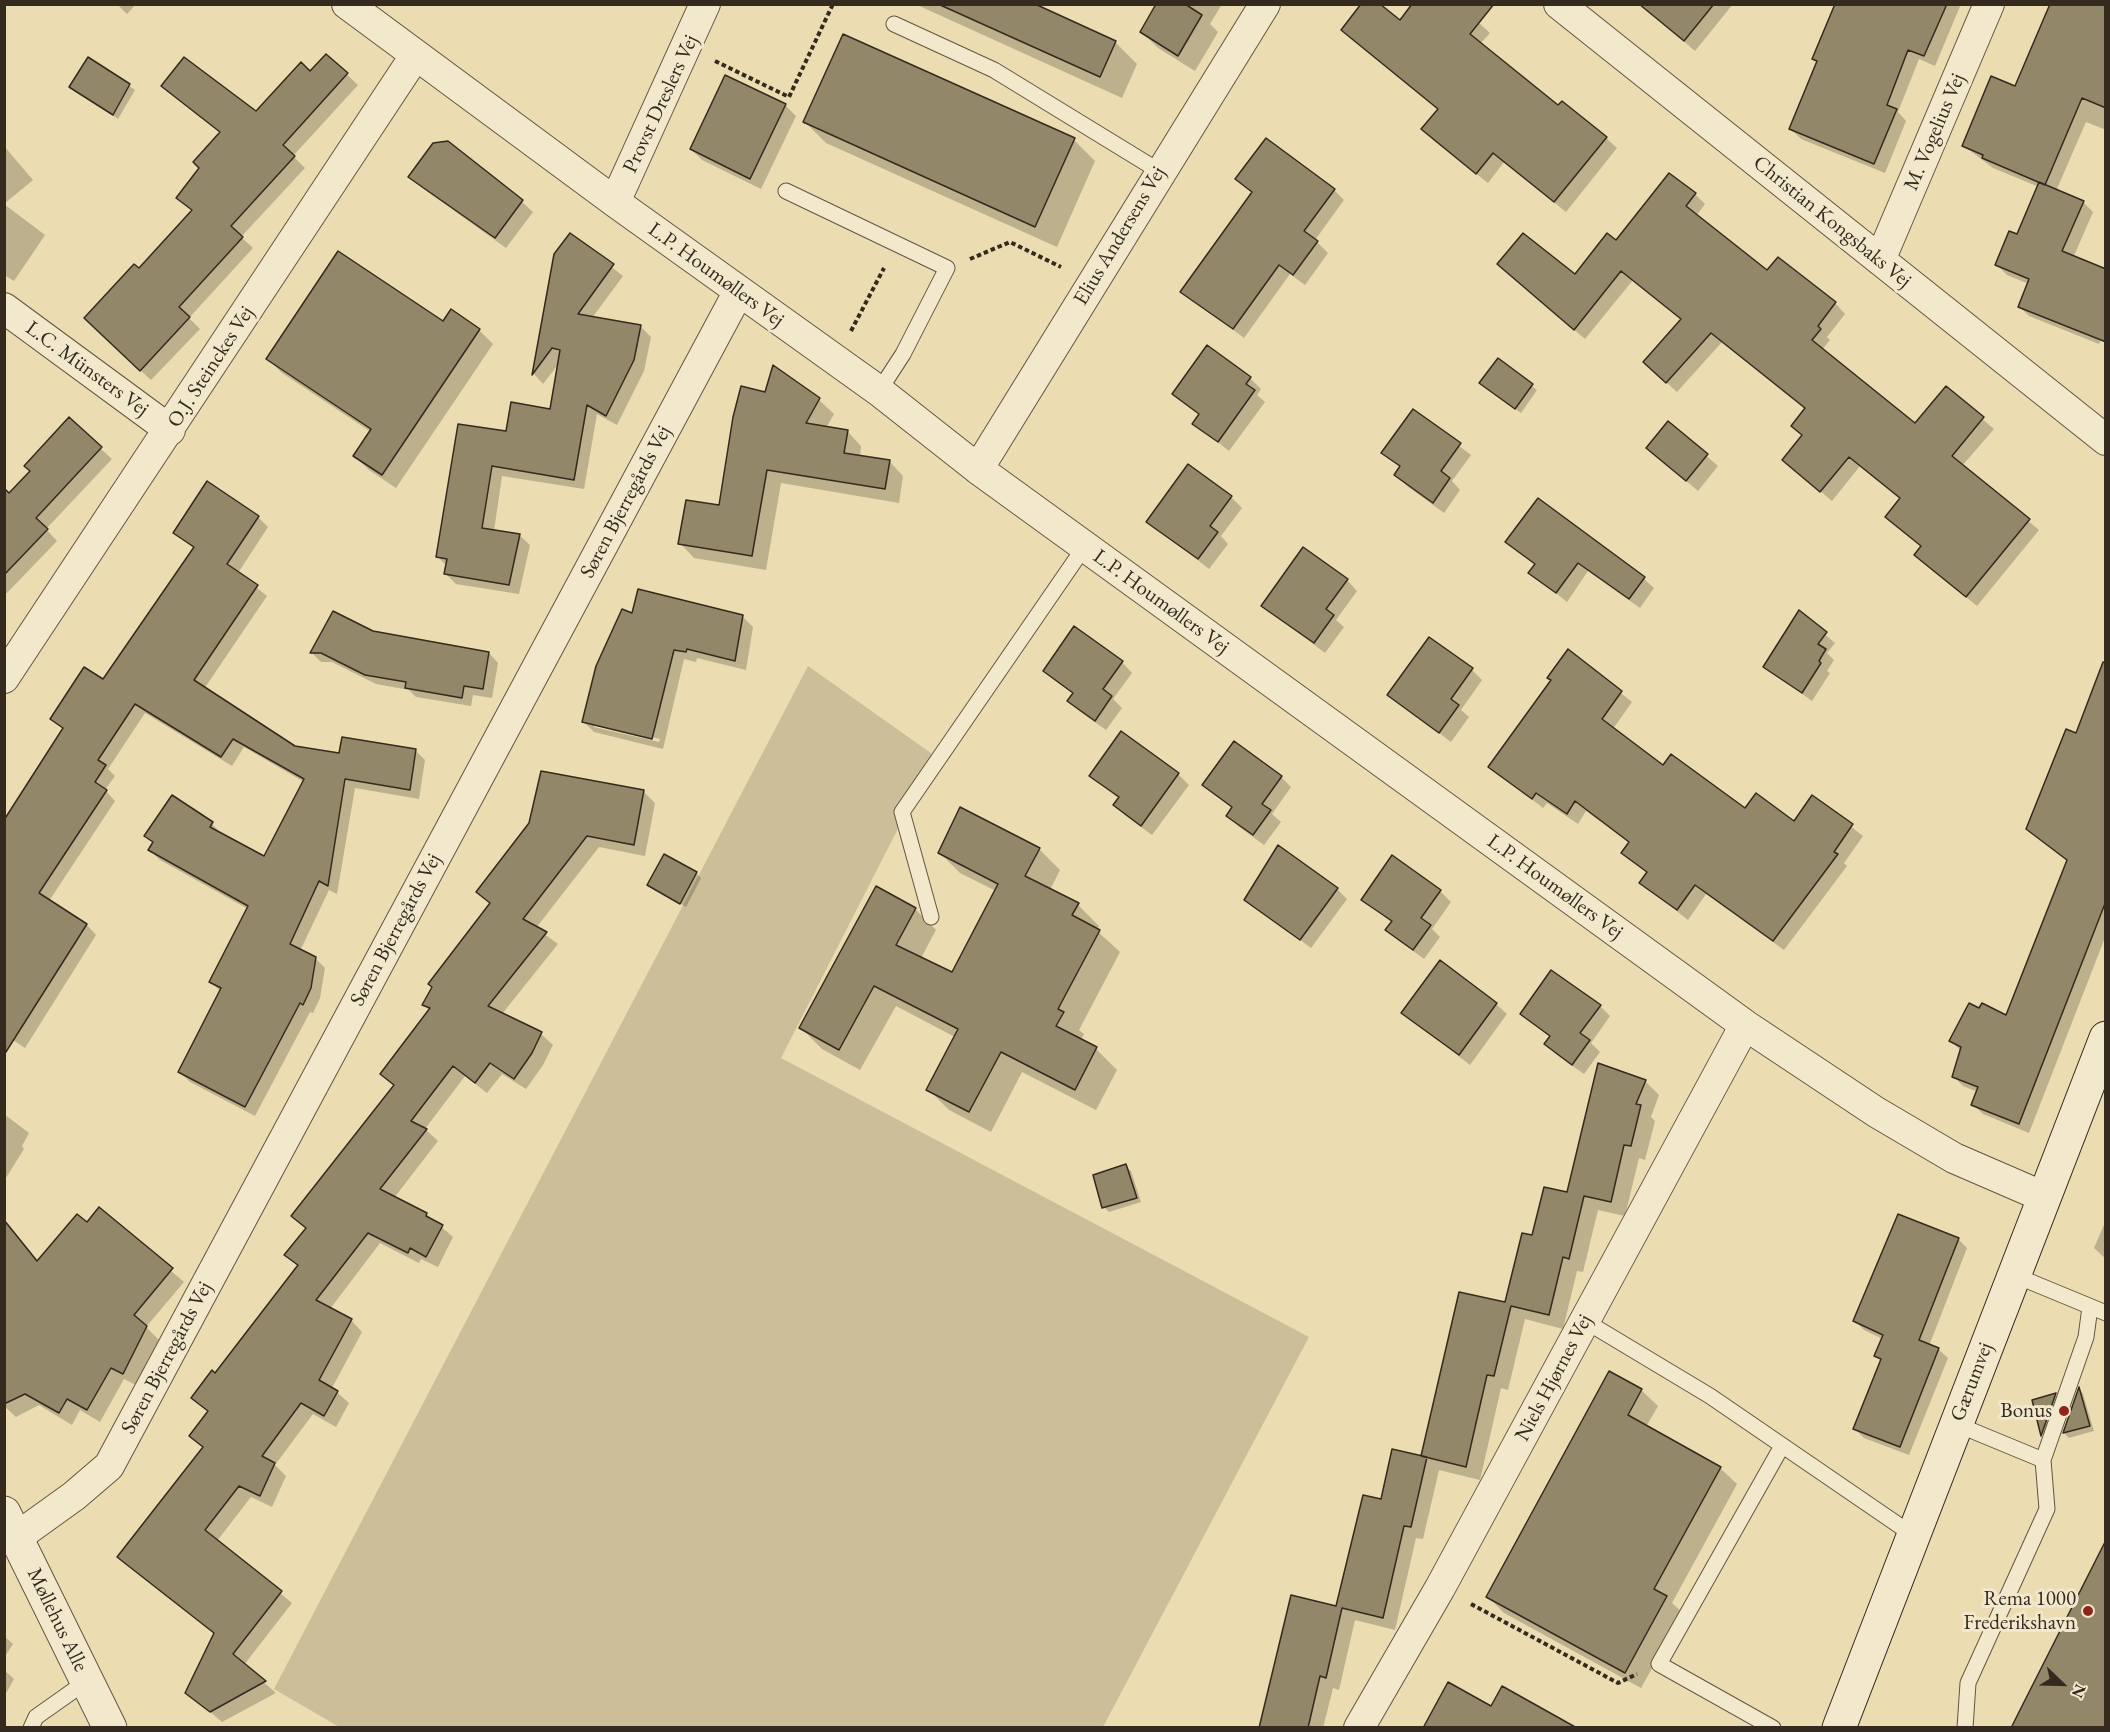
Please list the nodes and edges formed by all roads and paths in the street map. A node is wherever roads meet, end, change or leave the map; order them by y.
1 (347, 4) edge
2 (705, 4) edge
3 (833, 4) edge
4 (1264, 4) edge
5 (1559, 4) edge
6 (1989, 4) edge
7 (894, 24) dead end
8 (687, 47) junction
9 (415, 56) junction
10 (1159, 171) junction
11 (786, 191) dead end
12 (615, 202) junction
13 (897, 244) junction
14 (1880, 260) junction
15 (947, 268) junction
16 (1092, 282) junction
17 (739, 291) junction
18 (4, 308) edge
19 (835, 360) junction
20 (879, 391) junction
21 (170, 429) junction
22 (2106, 440) edge
23 (978, 469) junction
24 (1085, 546) junction
25 (4, 678) edge
26 (931, 917) dead end
27 (1745, 1025) junction
28 (2106, 1038) edge
29 (2044, 1197) junction
30 (2014, 1275) junction
31 (2090, 1306) junction
32 (2106, 1313) edge
33 (1585, 1321) junction
34 (1956, 1424) junction
35 (1782, 1446) junction
36 (2043, 1460) junction
37 (10, 1525) edge
38 (1913, 1535) junction
39 (1440, 1588) junction
40 (1659, 1664) junction
41 (87, 1681) junction
42 (31, 1728) edge
43 (110, 1728) edge
44 (1359, 1728) edge
45 (1773, 1728) edge
46 (1839, 1728) edge
47 (1965, 1728) edge

1 - 9 street, L.P. Houmøllers Vej
2 - 8 street, Provst Dreslers Vej
3 - 8 path
4 - 10 street, Elius Andersens Vej
5 - 14 street, Christian Kongsbaks Vej
6 - 14 street, M. Vogelius Vej
7 - 10 lane
8 - 12 street, Provst Dreslers Vej
9 - 12 street, L.P. Houmøllers Vej
9 - 21 street, O.J. Steinckes Vej
10 - 16 street, Elius Andersens Vej
11 - 13 lane
12 - 17 street, L.P. Houmøllers Vej
13 - 15 lane
13 - 19 path
14 - 22 street, Christian Kongsbaks Vej
15 - 16 path
15 - 20 lane
16 - 23 street, Elius Andersens Vej
17 - 19 street, L.P. Houmøllers Vej
17 - 37 street, Søren Bjerregårds Vej
18 - 21 street, L.C. Münsters Vej
19 - 20 street, L.P. Houmøllers Vej
20 - 23 street, L.P. Houmøllers Vej
21 - 25 street, O.J. Steinckes Vej
23 - 24 street, L.P. Houmøllers Vej
24 - 26 lane, L.P. Houmøllers Vej
24 - 27 street, L.P. Houmøllers Vej
27 - 29 street, L.P. Houmøllers Vej
27 - 33 street, Niels Hjørnes Vej
28 - 29 main road, Gærumvej
29 - 30 main road, Gærumvej
30 - 31 lane
30 - 34 main road, Gærumvej
31 - 32 lane
31 - 36 lane
33 - 35 lane
33 - 39 street, Niels Hjørnes Vej
34 - 36 lane
34 - 38 main road, Gærumvej
35 - 38 lane
35 - 40 lane
36 - 47 lane
37 - 41 main road, Møllehus Alle
38 - 46 main road, Gærumvej
39 - 40 path
39 - 44 street, Niels Hjørnes Vej
40 - 45 lane
41 - 42 lane
41 - 43 main road, Møllehus Alle

